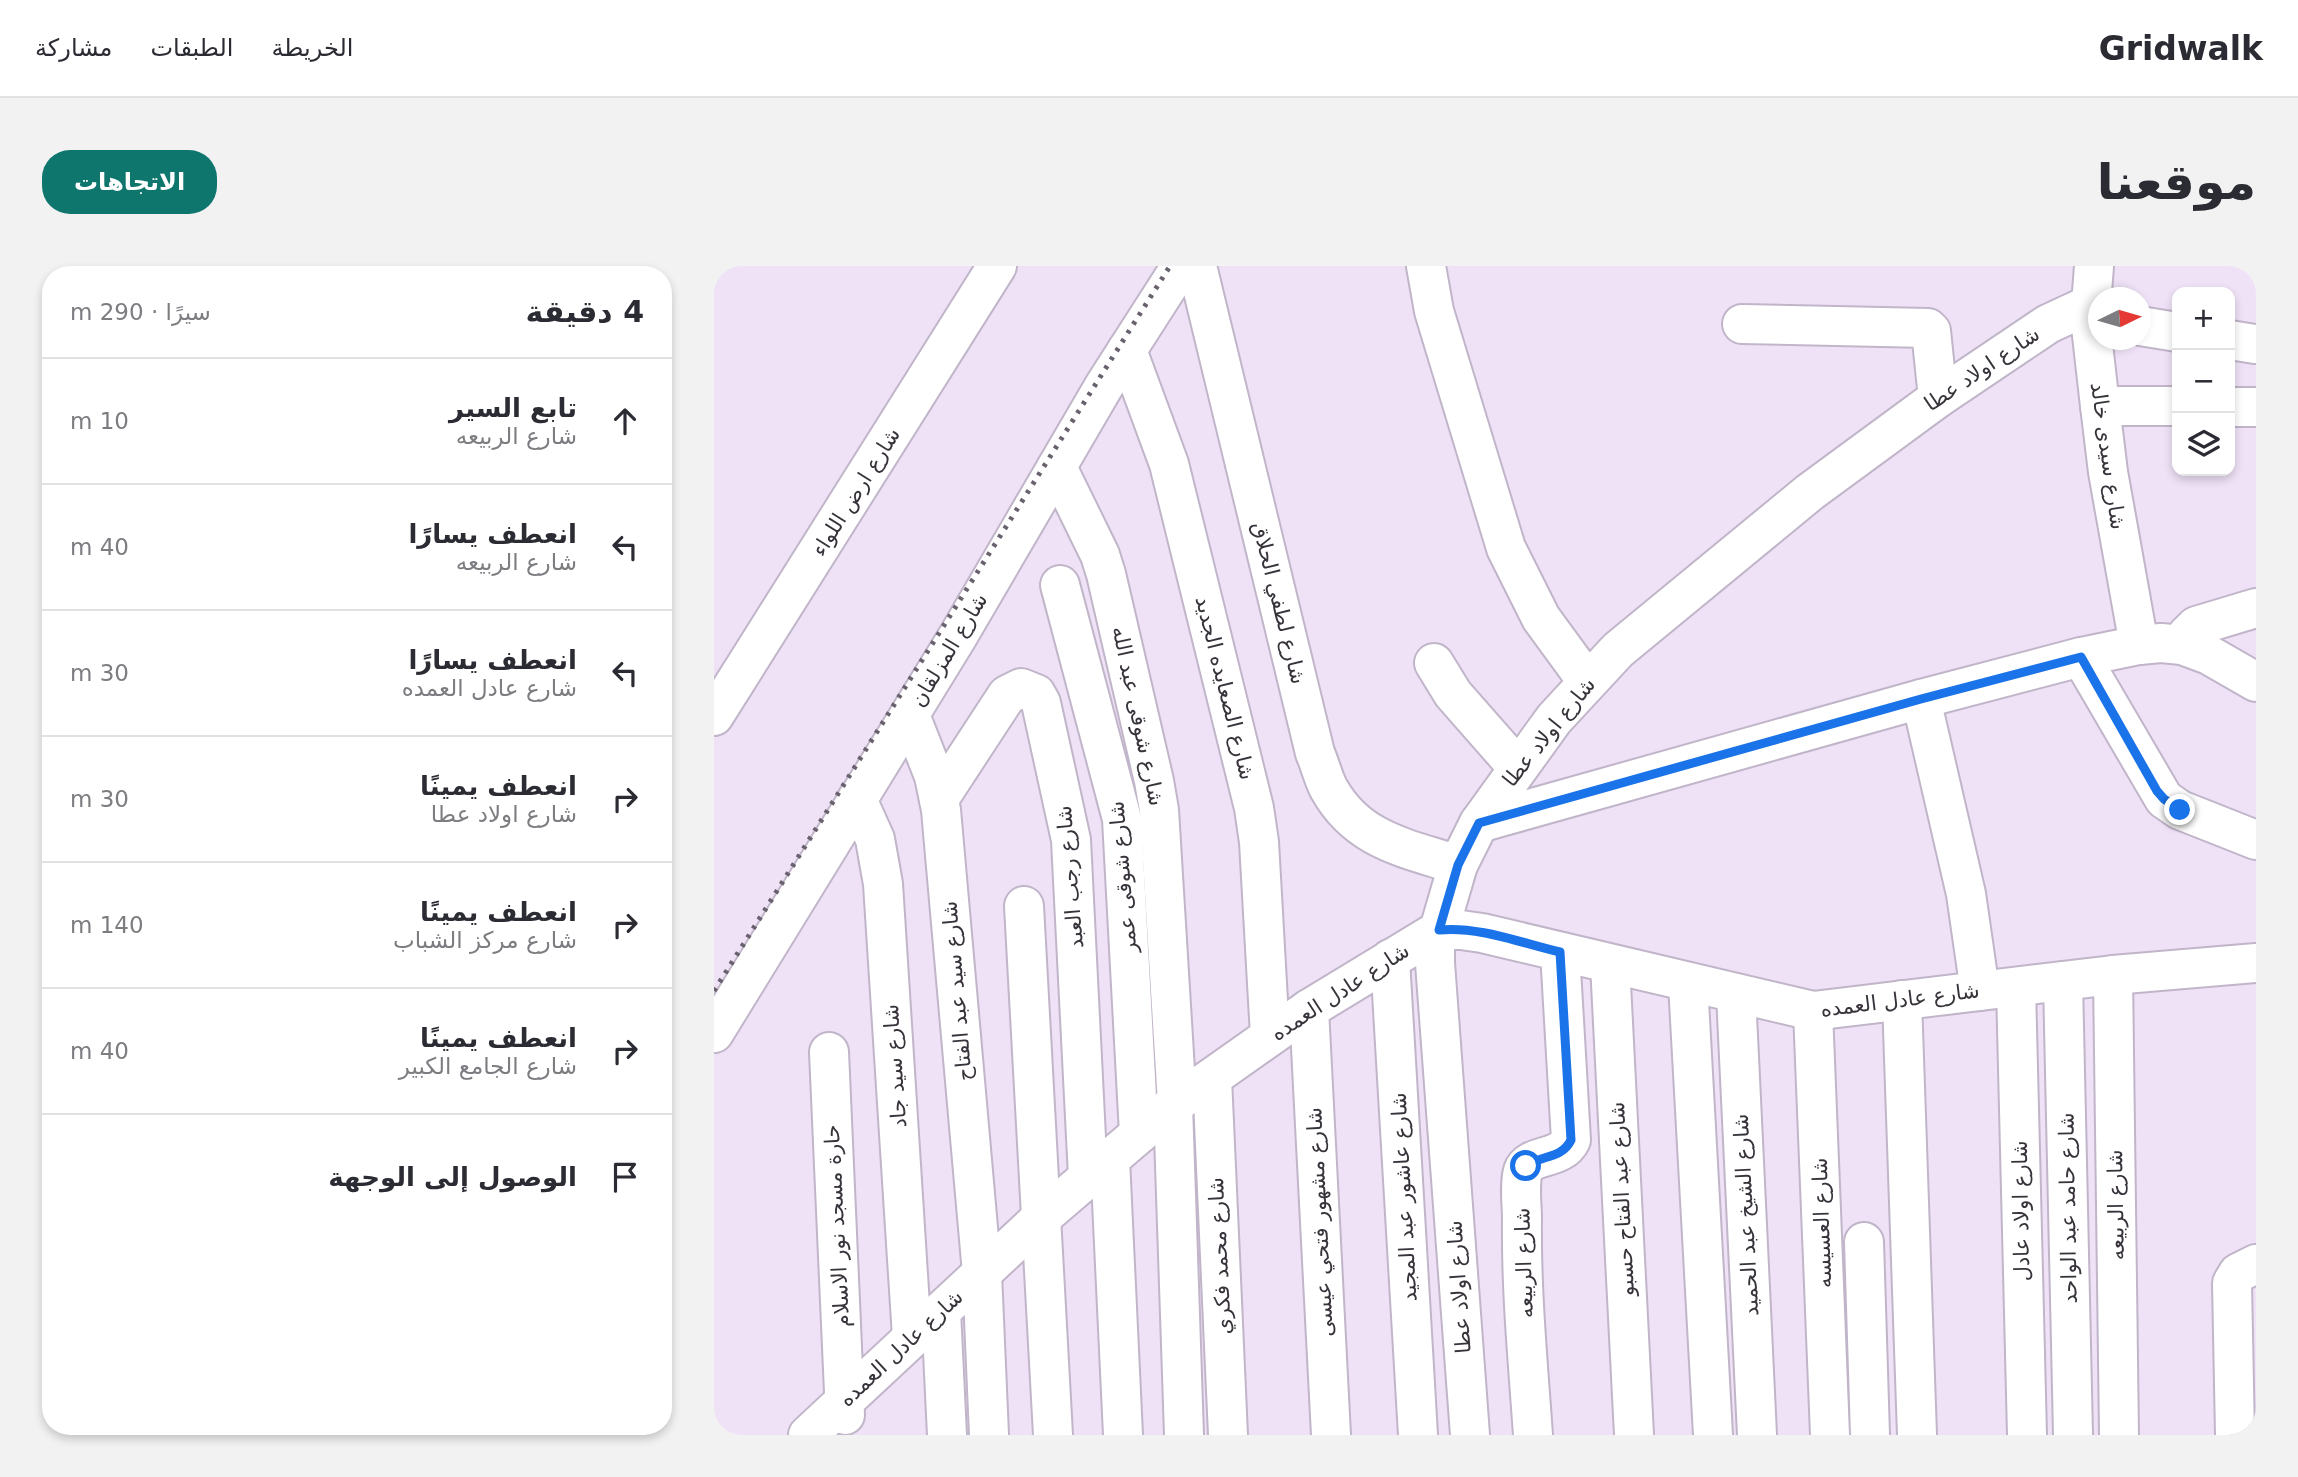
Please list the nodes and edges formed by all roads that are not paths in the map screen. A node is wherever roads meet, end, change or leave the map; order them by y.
1 (997, 266) edge
2 (1181, 266) edge
3 (1197, 266) edge
4 (1426, 266) edge
5 (2095, 266) edge
6 (2094, 287) edge
7 (2088, 315) edge
8 (1742, 324) dead end
9 (2151, 328) edge
10 (2172, 331) edge
11 (2235, 341) edge
12 (2255, 344) edge
13 (1127, 350) junction
14 (2096, 350) edge
15 (1938, 398) junction
16 (2100, 406) junction
17 (2172, 406) edge
18 (2235, 407) edge
19 (2256, 407) edge
20 (1057, 467) junction
21 (1060, 585) dead end
22 (2256, 608) edge
23 (2139, 645) junction
24 (2182, 645) junction
25 (2081, 657) junction
26 (1434, 663) dead end
27 (1587, 681) junction
28 (2256, 682) edge
29 (1921, 699) junction
30 (910, 715) junction
31 (714, 716) edge
32 (1518, 768) junction
33 (858, 799) junction
34 (939, 799) junction
35 (1479, 823) junction
36 (2256, 839) edge
37 (1458, 865) junction
38 (1024, 906) dead end
39 (1439, 930) junction
40 (1560, 952) junction
41 (1390, 959) junction
42 (2256, 963) edge
43 (1610, 964) junction
44 (2113, 975) junction
45 (2063, 981) junction
46 (1688, 983) junction
47 (1998, 989) junction
48 (1736, 994) junction
49 (1902, 1000) junction
50 (1309, 1009) junction
51 (1813, 1012) junction
52 (714, 1032) edge
53 (1270, 1036) junction
54 (829, 1052) dead end
55 (1212, 1078) junction
56 (1175, 1104) junction
57 (1139, 1135) junction
58 (1099, 1168) junction
59 (1041, 1218) junction
60 (1864, 1242) dead end
61 (2256, 1264) edge
62 (982, 1273) junction
63 (941, 1311) junction
64 (912, 1337) junction
65 (845, 1417) edge
66 (808, 1435) edge
67 (947, 1435) edge
68 (989, 1435) edge
69 (1053, 1435) edge
70 (1123, 1435) edge
71 (1184, 1435) edge
72 (1228, 1435) edge
73 (1331, 1435) edge
74 (1418, 1435) edge
75 (1470, 1435) edge
76 (1533, 1435) edge
77 (1634, 1435) edge
78 (1713, 1435) edge
79 (1757, 1435) edge
80 (1830, 1435) edge
81 (1870, 1435) edge
82 (1917, 1435) edge
83 (2027, 1435) edge
84 (2073, 1435) edge
85 (2119, 1435) edge
86 (2235, 1435) edge

1 - 31 street, شارع ارض اللواء
2 - 13 street, شارع المزلقان
3 - 37 street, شارع لطفي الحلاق
4 - 27 street
5 - 6 street, شارع سيدى خالد
7 - 15 street, شارع اولاد عطا
8 - 15 street
9 - 10 street
11 - 12 street
13 - 20 street, شارع المزلقان
13 - 53 street, شارع الصعايده الجديد
14 - 16 street, شارع سيدى خالد
15 - 27 street, شارع اولاد عطا
16 - 17 street
16 - 23 street, شارع سيدى خالد
18 - 19 street
20 - 30 street, شارع المزلقان
20 - 56 street, شارع شوقى عبد الله
21 - 57 street, شارع شوقى عمر
22 - 24 street
23 - 24 street
23 - 25 street
24 - 28 street
25 - 29 street
25 - 36 street
26 - 32 street
27 - 32 street, شارع اولاد عطا
29 - 35 street
29 - 47 street, شارع اولاد عادل
30 - 33 street, شارع المزلقان
30 - 34 street, شارع سيد عبد الفتاح
32 - 35 street, شارع اولاد عطا
33 - 52 street, شارع المزلقان
33 - 64 street, شارع سيد جاد
34 - 58 street, شارع رجب العبد
34 - 62 street, شارع سيد عبد الفتاح
35 - 37 street, شارع اولاد عطا
37 - 39 street, شارع اولاد عطا
38 - 59 street
39 - 40 street, شارع عادل العمده
39 - 41 street, شارع عادل العمده
39 - 75 street, شارع اولاد عطا
40 - 43 street, شارع عادل العمده
40 - 76 street, شارع الربيعه
41 - 50 street, شارع عادل العمده
41 - 74 street, شارع عاشور عبد المجيد
42 - 44 street, شارع عادل العمده
43 - 46 street, شارع عادل العمده
43 - 77 street, شارع عبد الفتاح حسبو
44 - 45 street, شارع عادل العمده
44 - 85 street, شارع الربيعه
45 - 47 street, شارع عادل العمده
45 - 84 street, شارع حامد عبد الواحد
46 - 48 street, شارع عادل العمده
46 - 78 street
47 - 49 street, شارع عادل العمده
47 - 83 street, شارع اولاد عادل
48 - 51 street, شارع عادل العمده
48 - 79 street, شارع الشيخ عبد الحميد
49 - 51 street, شارع عادل العمده
49 - 82 street
50 - 53 street, شارع عادل العمده
50 - 73 street, شارع مشهور فتحي عيسى
51 - 80 street, شارع العسيسه
53 - 55 street, شارع عادل العمده
54 - 65 street, حارة مسجد نور الاسلام
55 - 56 street, شارع عادل العمده
55 - 72 street, شارع محمد فكري
56 - 57 street, شارع عادل العمده
56 - 71 street, شارع شوقى عبد الله
57 - 58 street, شارع عادل العمده
58 - 59 street, شارع عادل العمده
58 - 70 street
59 - 62 street, شارع عادل العمده
59 - 69 street
60 - 81 street
61 - 86 street
62 - 63 street, شارع عادل العمده
62 - 68 street, شارع سيد عبد الفتاح
63 - 64 street, شارع عادل العمده
63 - 67 street
64 - 65 street, شارع عادل العمده
65 - 66 street, شارع عادل العمده

